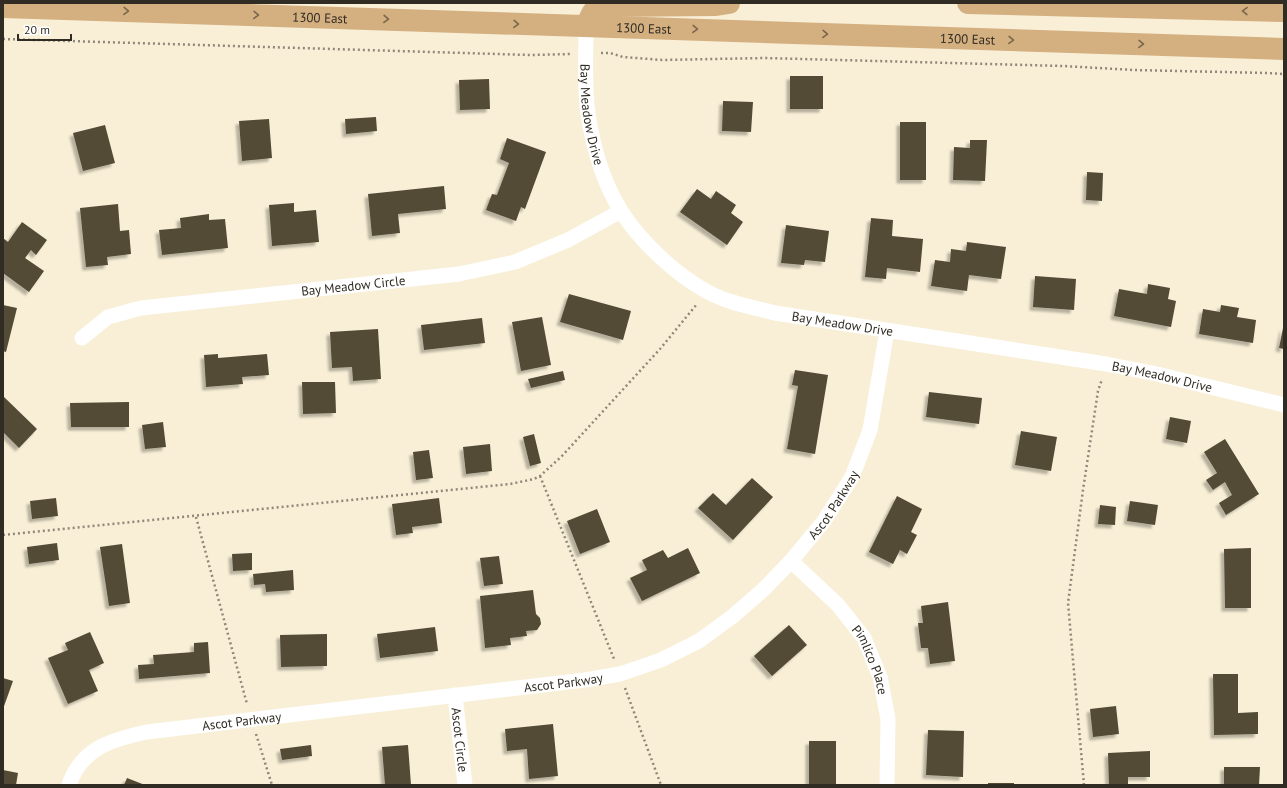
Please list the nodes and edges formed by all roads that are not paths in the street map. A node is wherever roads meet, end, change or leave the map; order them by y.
1 (729, 3) edge
2 (968, 3) edge
3 (3, 7) edge
4 (1284, 12) edge
5 (586, 26) junction
6 (1284, 49) edge
7 (621, 211) junction
8 (887, 331) junction
9 (82, 338) dead end
10 (1284, 405) edge
11 (790, 561) junction
12 (455, 695) junction
13 (69, 785) edge
14 (464, 785) edge
15 (887, 785) edge

1 - 5 main road
4 -> 2 main road
3 -> 5 main road, 1300 East
5 -> 6 main road, 1300 East
5 - 7 street, Bay Meadow Drive
7 - 8 street, Bay Meadow Drive
7 - 9 street, Bay Meadow Circle
8 - 10 street, Bay Meadow Drive
8 - 11 street, Ascot Parkway
11 - 12 street, Ascot Parkway
11 - 15 street, Pimlico Place
12 - 13 street, Ascot Parkway
12 - 14 street, Ascot Circle

